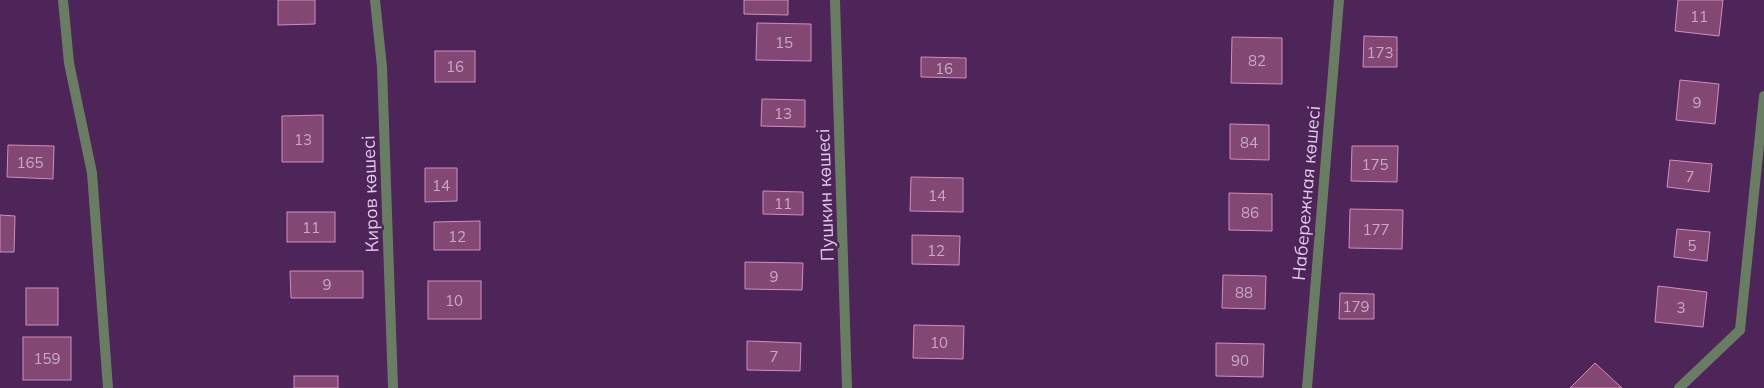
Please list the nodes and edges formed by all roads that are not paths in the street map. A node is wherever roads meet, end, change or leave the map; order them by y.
1 (63, 0) edge
2 (375, 0) edge
3 (835, 0) edge
4 (1339, 0) edge
5 (1764, 96) edge
6 (108, 388) edge
7 (393, 388) edge
8 (847, 388) edge
9 (1307, 388) edge
10 (1680, 388) edge

1 - 6 street
2 - 7 street, Киров көшесі
3 - 8 street, Пушкин көшесі
4 - 9 street, Набережная көшесі
5 - 10 street

